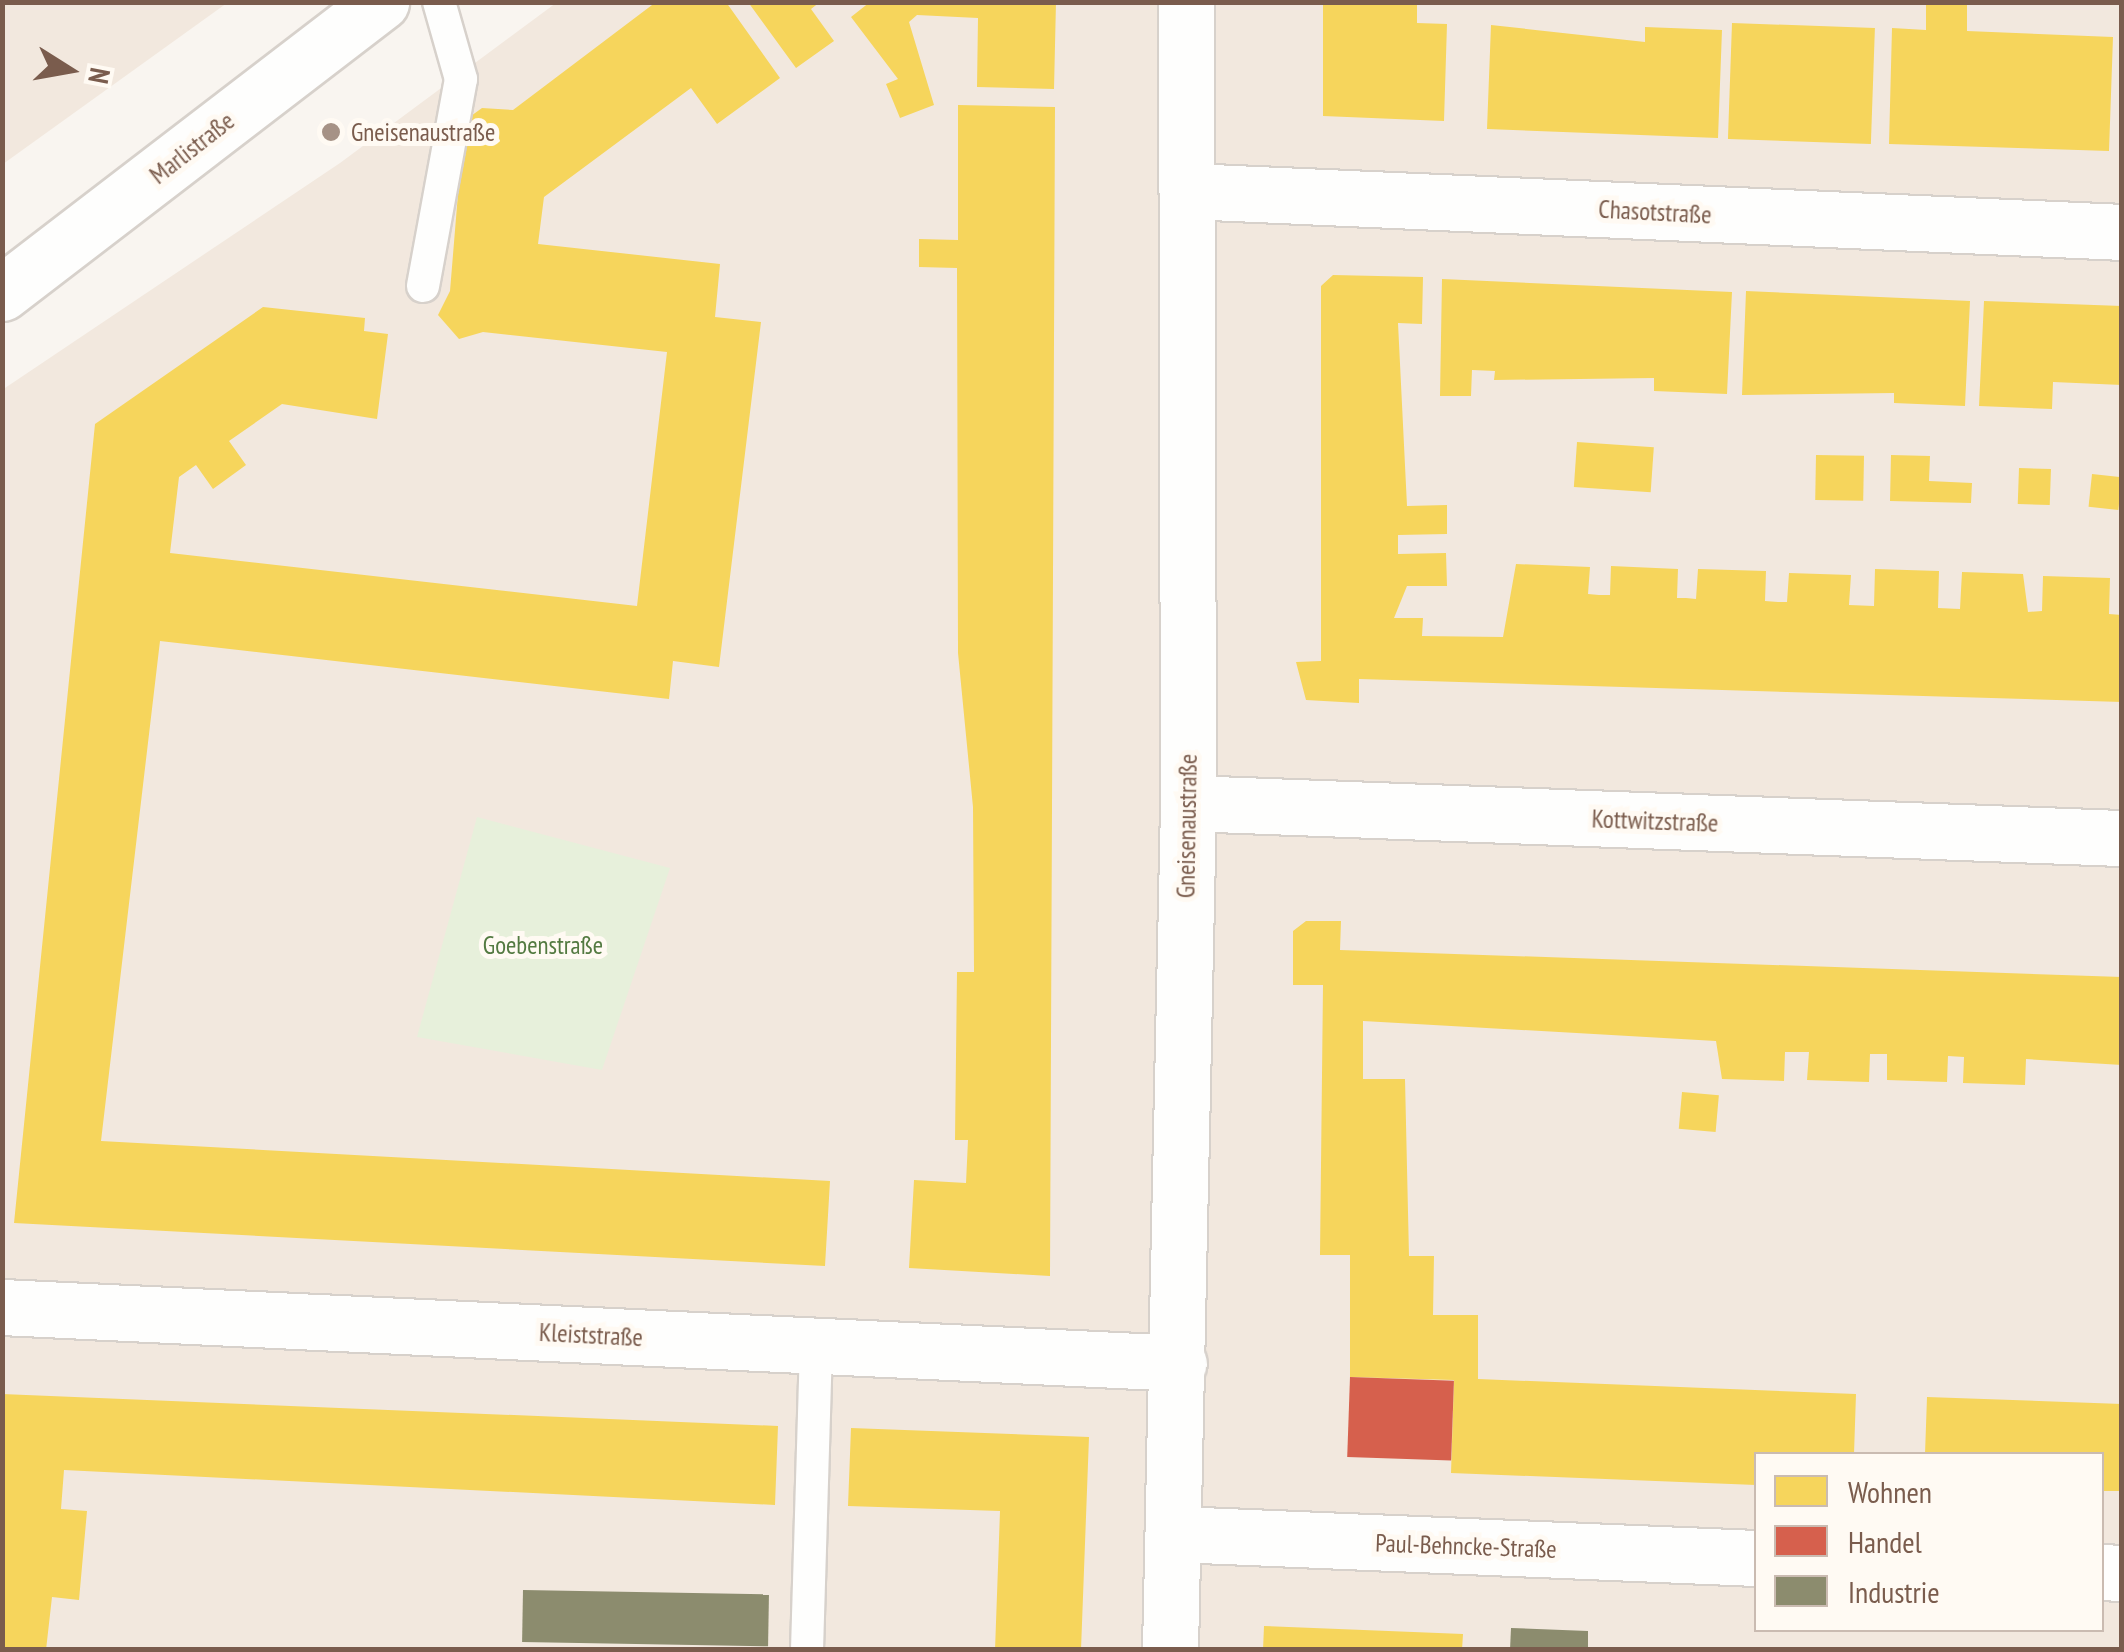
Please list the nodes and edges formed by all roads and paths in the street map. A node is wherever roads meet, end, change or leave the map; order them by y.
1 (381, 2) edge
2 (438, 2) edge
3 (1186, 2) edge
4 (1188, 191) junction
5 (2122, 232) edge
6 (423, 286) dead end
7 (2, 294) edge
8 (1188, 803) junction
9 (2122, 838) edge
10 (2, 1307) edge
11 (816, 1346) junction
12 (1179, 1363) junction
13 (1176, 1534) junction
14 (1754, 1558) edge
15 (807, 1650) edge
16 (1170, 1650) edge

1 - 7 street, Marlistraße
2 - 6 lane
3 - 4 street, Gneisenaustraße
4 - 5 street, Chasotstraße
4 - 8 street, Gneisenaustraße
8 - 9 street, Kottwitzstraße
8 - 12 street, Gneisenaustraße
10 - 11 street, Kleiststraße
11 - 12 street, Kleiststraße
11 - 15 lane
12 - 13 street, Gneisenaustraße
13 - 14 street, Paul-Behncke-Straße
13 - 16 street, Gneisenaustraße

